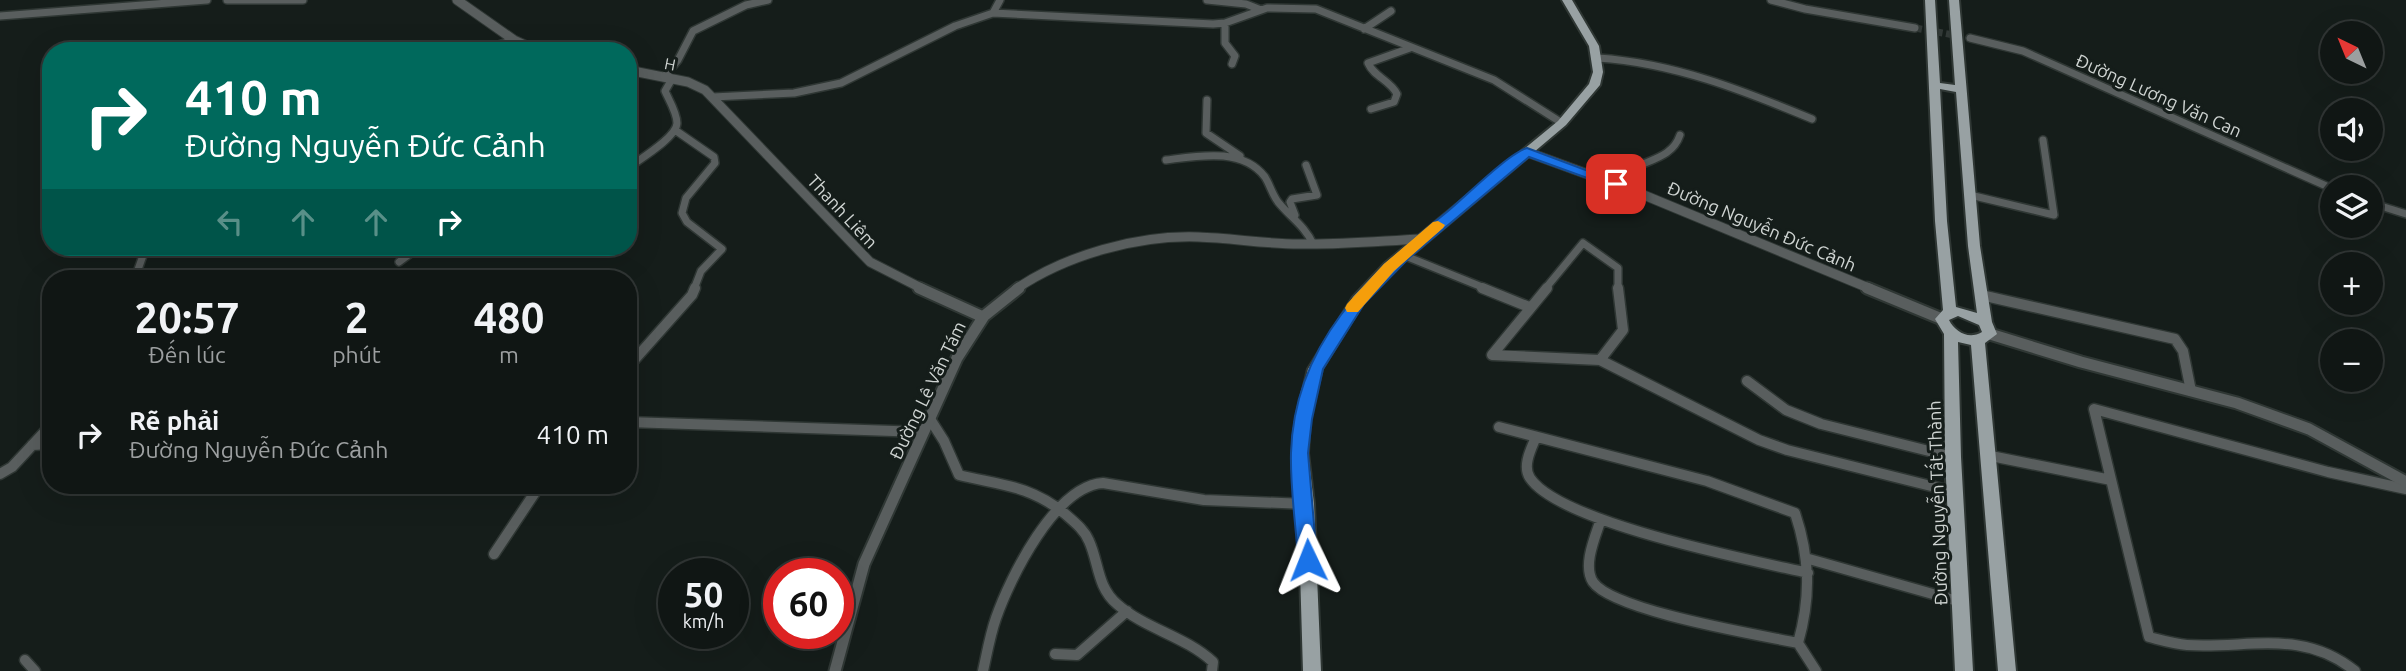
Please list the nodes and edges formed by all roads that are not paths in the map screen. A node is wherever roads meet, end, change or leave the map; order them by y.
1 (207, 0) edge
2 (227, 0) edge
3 (303, 0) edge
4 (457, 0) edge
5 (768, 0) edge
6 (1000, 0) edge
7 (1207, 0) edge
8 (1567, 0) edge
9 (1771, 0) edge
10 (1930, 0) edge
11 (1954, 0) edge
12 (1247, 2) edge
13 (1309, 4) edge
14 (1261, 10) junction
15 (1391, 11) dead end
16 (993, 13) junction
17 (0, 16) edge
18 (1225, 23) junction
19 (1915, 28) tunnel mouth
20 (1364, 29) junction
21 (1970, 38) tunnel mouth
22 (514, 40) junction
23 (508, 42) edge
24 (518, 42) edge
25 (1409, 48) junction
26 (1598, 58) junction
27 (1232, 64) dead end
28 (637, 72) edge
29 (668, 78) junction
30 (1933, 85) junction
31 (1961, 89) junction
32 (709, 94) junction
33 (1207, 100) dead end
34 (1371, 109) dead end
35 (1812, 119) dead end
36 (1562, 123) junction
37 (675, 131) junction
38 (1680, 135) dead end
39 (2043, 140) dead end
40 (1527, 152) junction
41 (1166, 160) dead end
42 (637, 161) edge
43 (1249, 164) junction
44 (1306, 165) dead end
45 (2320, 183) edge
46 (1616, 184) junction
47 (1970, 195) junction
48 (2383, 206) edge
49 (2406, 214) edge
50 (1296, 217) junction
51 (1421, 239) junction
52 (1313, 244) junction
53 (1403, 255) junction
54 (407, 256) edge
55 (399, 262) dead end
56 (1981, 295) junction
57 (1529, 306) junction
58 (983, 317) junction
59 (1948, 321) junction
60 (1984, 333) junction
61 (637, 354) edge
62 (1600, 360) junction
63 (1747, 381) dead end
64 (2191, 391) junction
65 (929, 418) junction
66 (637, 422) edge
67 (1499, 426) dead end
68 (923, 432) junction
69 (42, 434) edge
70 (1536, 436) junction
71 (42, 444) edge
72 (32, 445) junction
73 (1986, 454) junction
74 (1953, 457) junction
75 (0, 474) edge
76 (2111, 480) junction
77 (2406, 482) edge
78 (2406, 489) edge
79 (1955, 492) junction
80 (534, 494) edge
81 (1306, 504) junction
82 (1059, 510) junction
83 (1601, 519) junction
84 (495, 554) dead end
85 (1809, 559) junction
86 (1808, 573) junction
87 (1961, 603) junction
88 (1127, 611) junction
89 (1798, 643) junction
90 (1055, 654) dead end
91 (24, 660) dead end
92 (35, 671) edge
93 (835, 671) edge
94 (983, 671) edge
95 (1212, 671) edge
96 (1312, 671) edge
97 (1816, 671) edge
98 (1964, 671) edge
99 (2007, 671) edge
100 (2355, 671) edge

1 - 17 street
2 - 3 street
4 - 22 street
5 - 29 street
6 - 16 street
7 - 12 street
8 - 26 main road
9 - 19 street
10 - 30 main road, Đường Nguyễn Tất Thành
11 - 31 main road
12 - 14 street
13 - 14 street
13 - 20 street
14 - 18 street
15 - 20 street
16 - 18 street
16 - 32 street
18 - 27 street
20 - 25 street
21 - 45 street, Đường Lương Văn Can
22 - 23 street
22 - 24 street
25 - 34 street
25 - 36 street
26 - 35 street
26 - 36 main road
28 - 29 street, H
29 - 32 street, H
29 - 37 street
30 - 31 main road
30 - 59 main road, Đường Nguyễn Tất Thành
31 - 47 main road
32 - 58 street, Thanh Liêm
33 - 43 street
36 - 40 main road
37 - 42 street
37 - 61 street
38 - 46 street
39 - 47 street
40 - 46 street, Đường Nguyễn Đức Cảnh
40 - 51 main road
41 - 43 street
43 - 50 street
44 - 50 street
46 - 59 street, Đường Nguyễn Đức Cảnh
47 - 56 main road
48 - 49 street
50 - 52 street
51 - 52 street, Đường Lê Văn Tám
51 - 53 main road
52 - 58 street, Đường Lê Văn Tám
53 - 57 street
53 - 81 main road
54 - 55 street
56 - 60 main road
56 - 64 street
57 - 62 street
57 - 62 street
58 - 65 street, Đường Lê Văn Tám
59 - 60 main road
59 - 60 main road
59 - 74 main road, Đường Nguyễn Tất Thành
60 - 64 street
60 - 73 main road
62 - 79 street
63 - 74 street
64 - 77 street
65 - 68 street, Đường Lê Văn Tám
65 - 82 street
66 - 68 street
67 - 70 street
68 - 93 street, Đường Lê Văn Tám
69 - 72 street
70 - 83 street
70 - 85 street
71 - 72 street
72 - 75 street
73 - 76 street
73 - 99 main road
74 - 79 main road, Đường Nguyễn Tất Thành
76 - 78 street
76 - 100 street
79 - 87 main road, Đường Nguyễn Tất Thành
80 - 84 street
81 - 82 street
81 - 96 main road
82 - 88 street
82 - 94 street
83 - 86 street
83 - 89 street
85 - 86 street
85 - 87 street
86 - 89 street
87 - 98 main road, Đường Nguyễn Tất Thành
88 - 90 street
88 - 95 street
89 - 97 street
91 - 92 street

